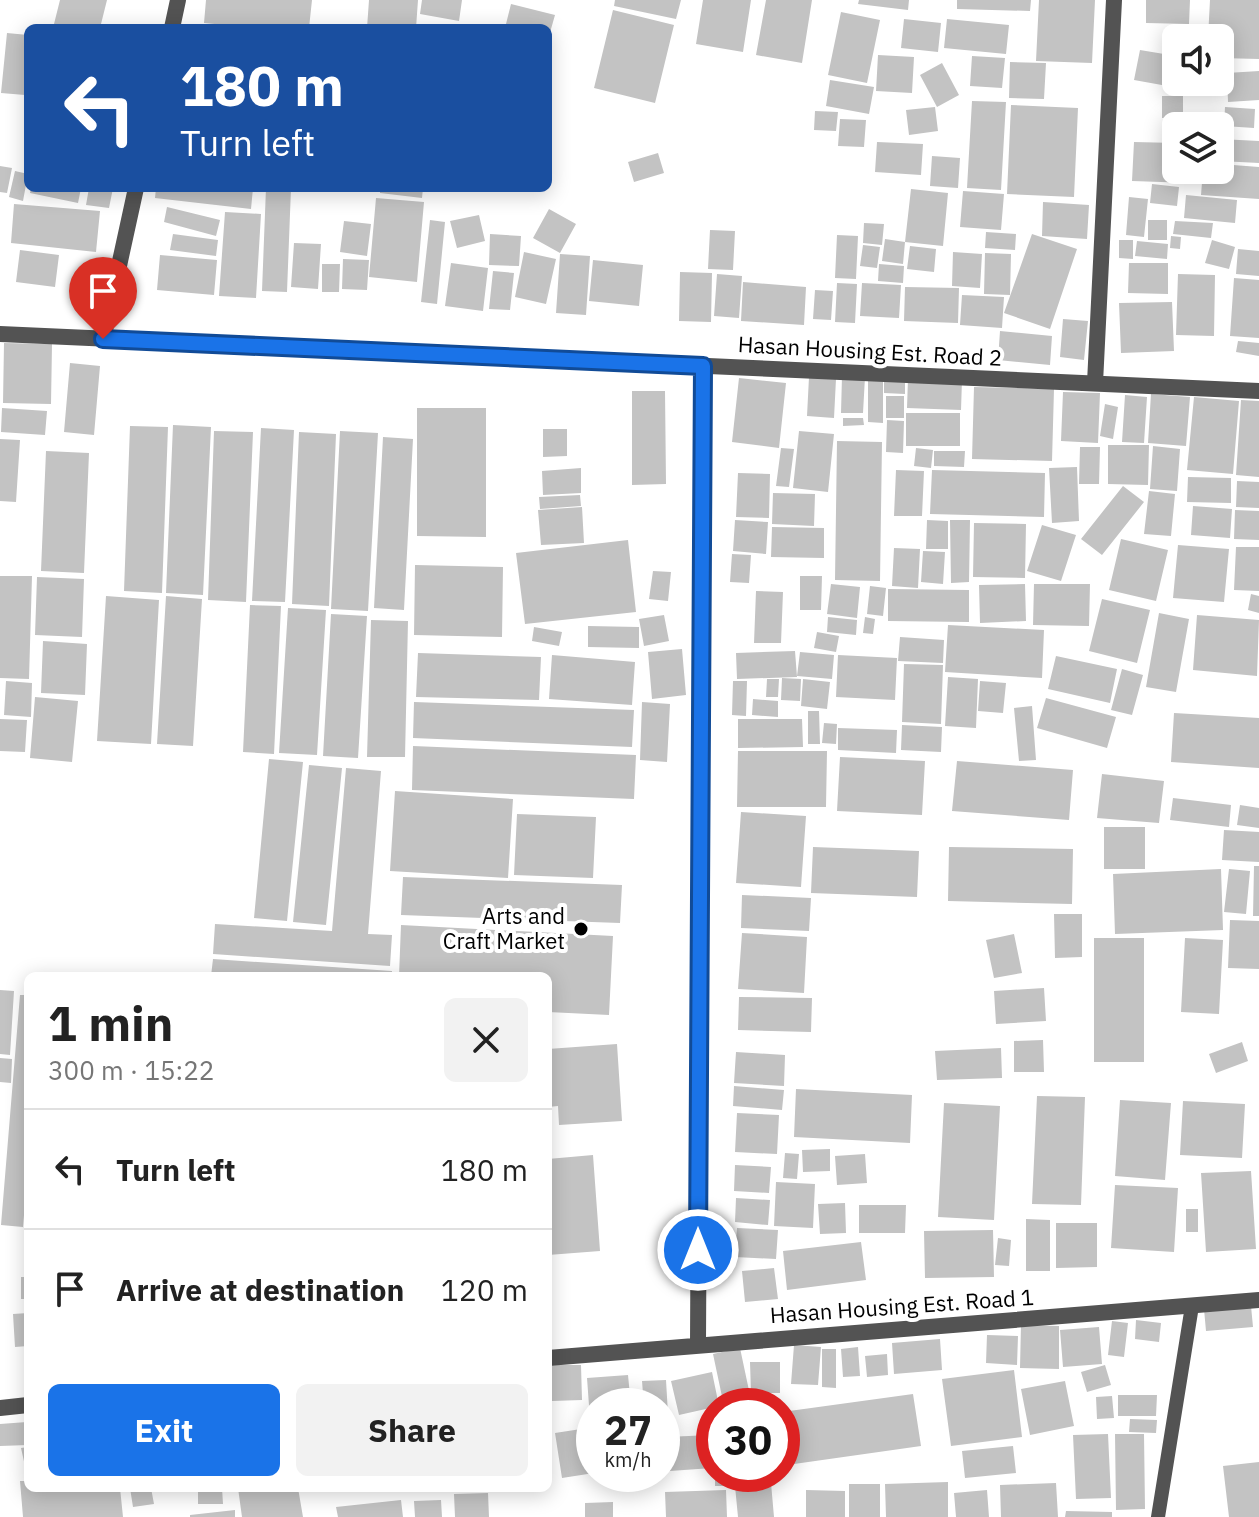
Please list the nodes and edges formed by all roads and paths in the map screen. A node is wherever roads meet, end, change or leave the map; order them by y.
1 (178, 0) edge
2 (1114, 0) edge
3 (173, 24) edge
4 (135, 192) edge
5 (0, 334) edge
6 (103, 339) junction
7 (703, 366) junction
8 (1095, 383) junction
9 (1259, 391) edge
10 (1259, 1300) edge
11 (1192, 1306) junction
12 (698, 1344) junction
13 (552, 1358) edge
14 (24, 1405) edge
15 (0, 1408) edge
16 (1158, 1517) edge

1 - 3 street
2 - 8 street
4 - 6 street
5 - 6 street, Hasan Housing Est. Road 2
6 - 7 street, Hasan Housing Est. Road 2
7 - 8 street, Hasan Housing Est. Road 2
7 - 12 street
8 - 9 street, Hasan Housing Est. Road 2
10 - 11 street, Hasan Housing Est. Road 1
11 - 12 street, Hasan Housing Est. Road 1
11 - 16 lane
12 - 13 street, Hasan Housing Est. Road 1
14 - 15 street

